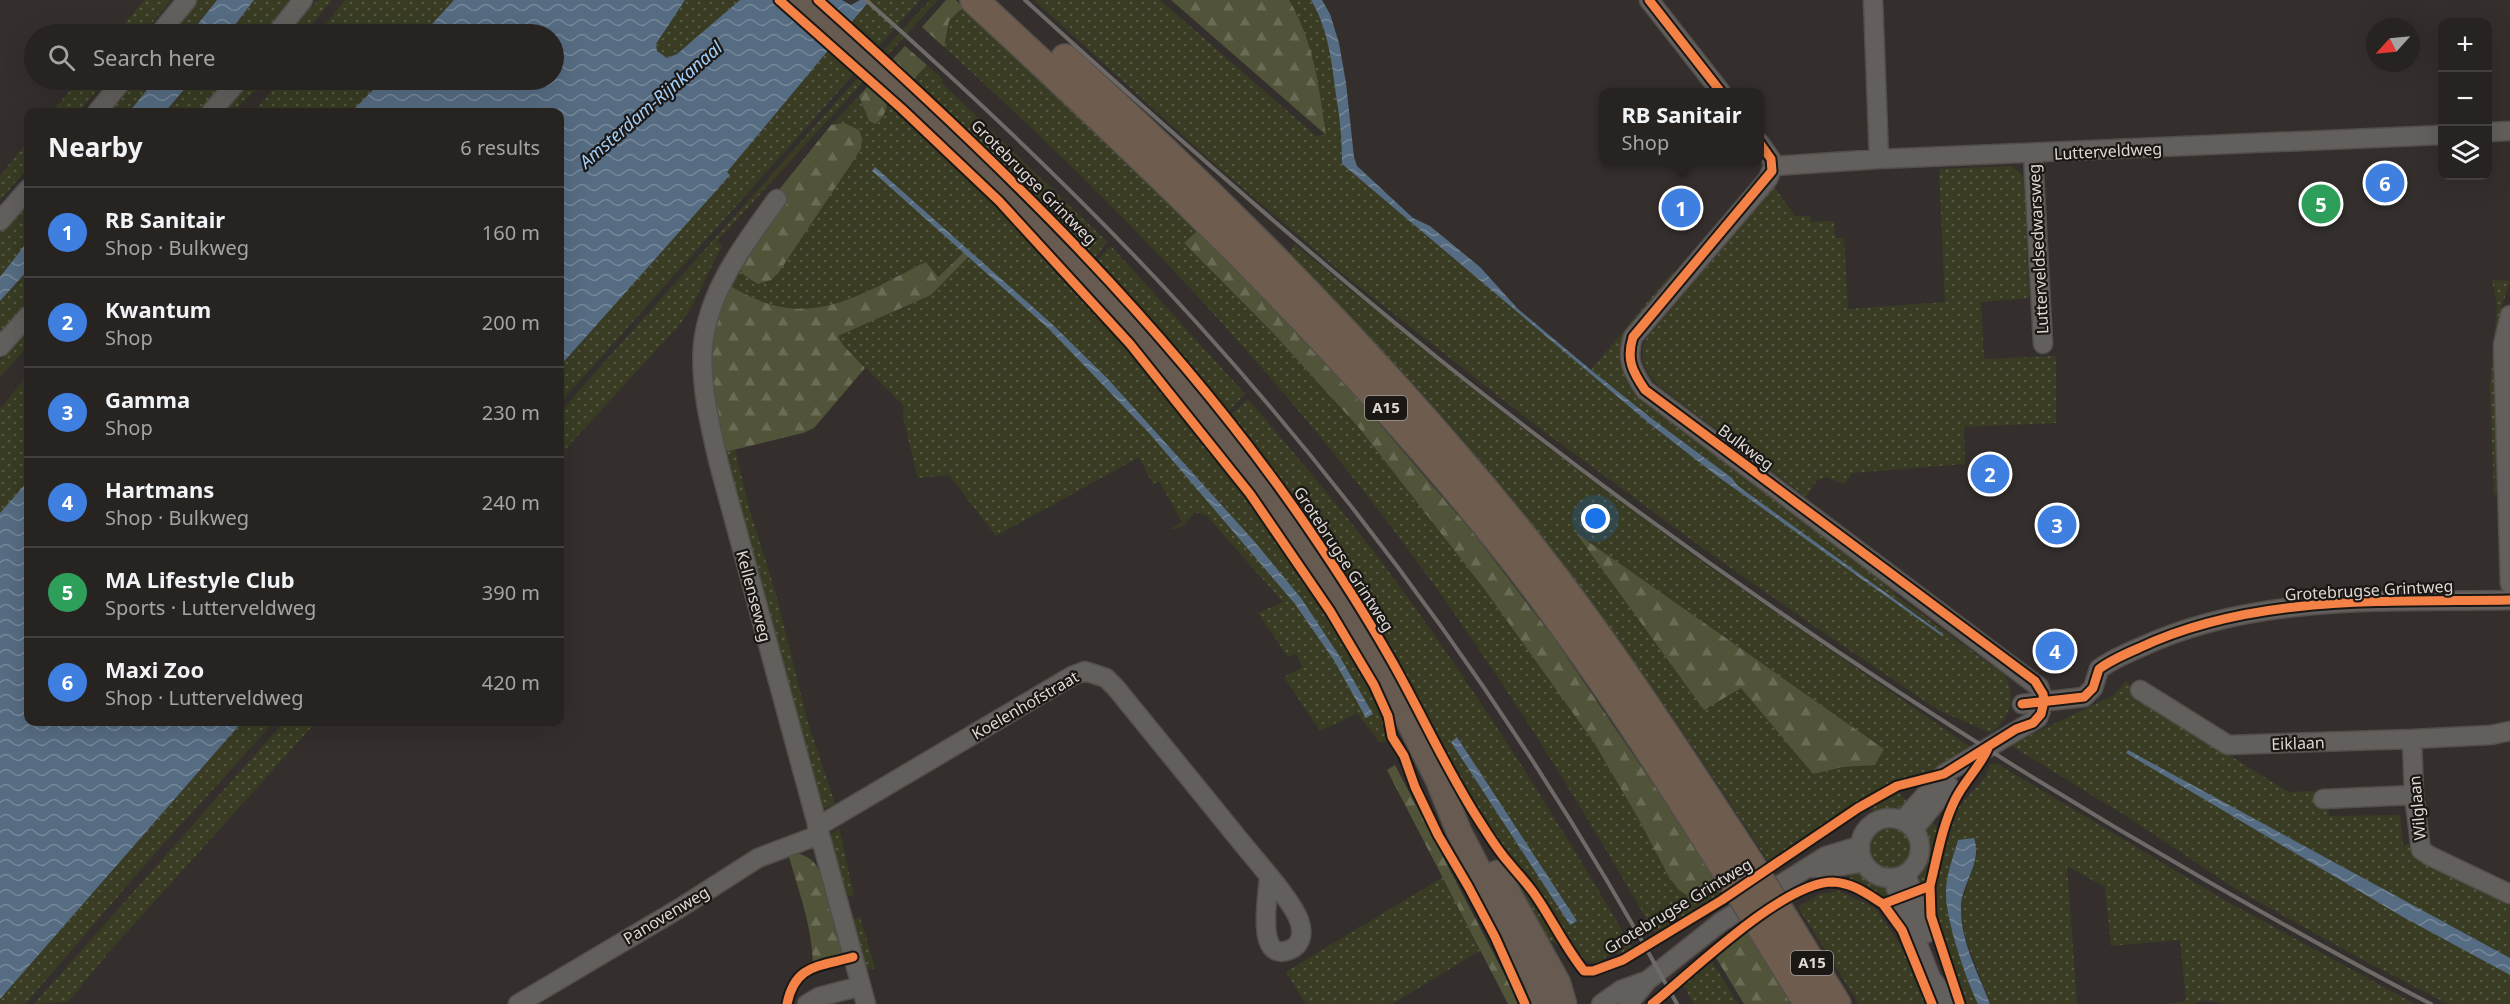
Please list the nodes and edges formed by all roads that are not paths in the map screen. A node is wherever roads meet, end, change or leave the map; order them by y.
1 (187, 0) edge
2 (303, 0) edge
3 (799, 0) edge
4 (974, 0) edge
5 (1000, 0) edge
6 (1649, 0) edge
7 (1873, 0) edge
8 (167, 24) edge
9 (284, 24) edge
10 (1717, 88) edge
11 (115, 90) edge
12 (230, 90) edge
13 (100, 108) edge
14 (214, 108) edge
15 (2510, 131) edge
16 (2492, 132) edge
17 (2438, 135) edge
18 (1764, 149) edge
19 (2033, 154) junction
20 (1879, 159) junction
21 (1773, 166) junction
22 (24, 194) edge
23 (777, 199) dead end
24 (0, 221) edge
25 (2510, 315) edge
26 (24, 320) edge
27 (2043, 344) dead end
28 (2507, 346) edge
29 (0, 347) edge
30 (2508, 394) edge
31 (2510, 584) edge
32 (2510, 600) edge
33 (2012, 667) junction
34 (2140, 690) dead end
35 (2044, 701) junction
36 (2022, 704) junction
37 (2016, 729) junction
38 (2510, 731) edge
39 (2412, 739) junction
40 (1438, 780) junction
41 (2414, 795) junction
42 (2323, 799) dead end
43 (1908, 824) junction
44 (818, 831) junction
45 (1861, 854) junction
46 (1739, 870) junction
47 (1269, 876) dead end
48 (1899, 876) junction
49 (2510, 894) edge
50 (1775, 928) junction
51 (1648, 980) junction
52 (861, 986) junction
53 (1943, 997) edge
54 (518, 1004) edge
55 (807, 1004) edge
56 (866, 1004) edge
57 (1542, 1004) edge
58 (1564, 1004) edge
59 (1601, 1004) edge
60 (1628, 1004) edge
61 (1808, 1004) edge
62 (1837, 1004) edge

1 - 8 street
2 - 9 street
3 - 40 main road, Grotebrugse Grintweg
4 - 46 highway, A15
5 - 46 highway, A15
6 - 10 street
7 - 20 street
11 - 13 street
12 - 14 street
15 - 16 street
17 - 19 street, Lutterveldweg
18 - 21 street
19 - 20 street, Lutterveldweg
19 - 27 street, Lutterveldsedwarsweg
20 - 21 street, Lutterveldweg
21 - 33 street, Bulkweg
22 - 24 street
23 - 44 street, Kellenseweg
25 - 28 street
26 - 29 street
28 - 30 street
30 - 31 street
32 - 35 street, Grotebrugse Grintweg
33 - 35 street, Bulkweg
33 - 36 street
34 - 39 street, Eiklaan
35 - 36 street, Grotebrugse Grintweg
35 - 37 street
36 - 37 street
37 - 43 street
38 - 39 street, Eiklaan
39 - 41 street, Wilglaan
40 - 57 main road, Grotebrugse Grintweg
40 - 58 main road, Grotebrugse Grintweg
41 - 42 street
41 - 49 street, Wilglaan
43 - 45 street
43 - 48 street
44 - 47 street, Koelenhofstraat
44 - 52 street, Kellenseweg
44 - 54 street, Panovenweg
45 - 48 street
45 - 51 street, Grotebrugse Grintweg
46 - 50 highway, A15, bridge
48 - 53 street
50 - 61 highway, A15
50 - 62 highway, A15
51 - 59 street, Grotebrugse Grintweg
51 - 60 street, Grotebrugse Grintweg
52 - 55 street
52 - 56 street, Kellenseweg

